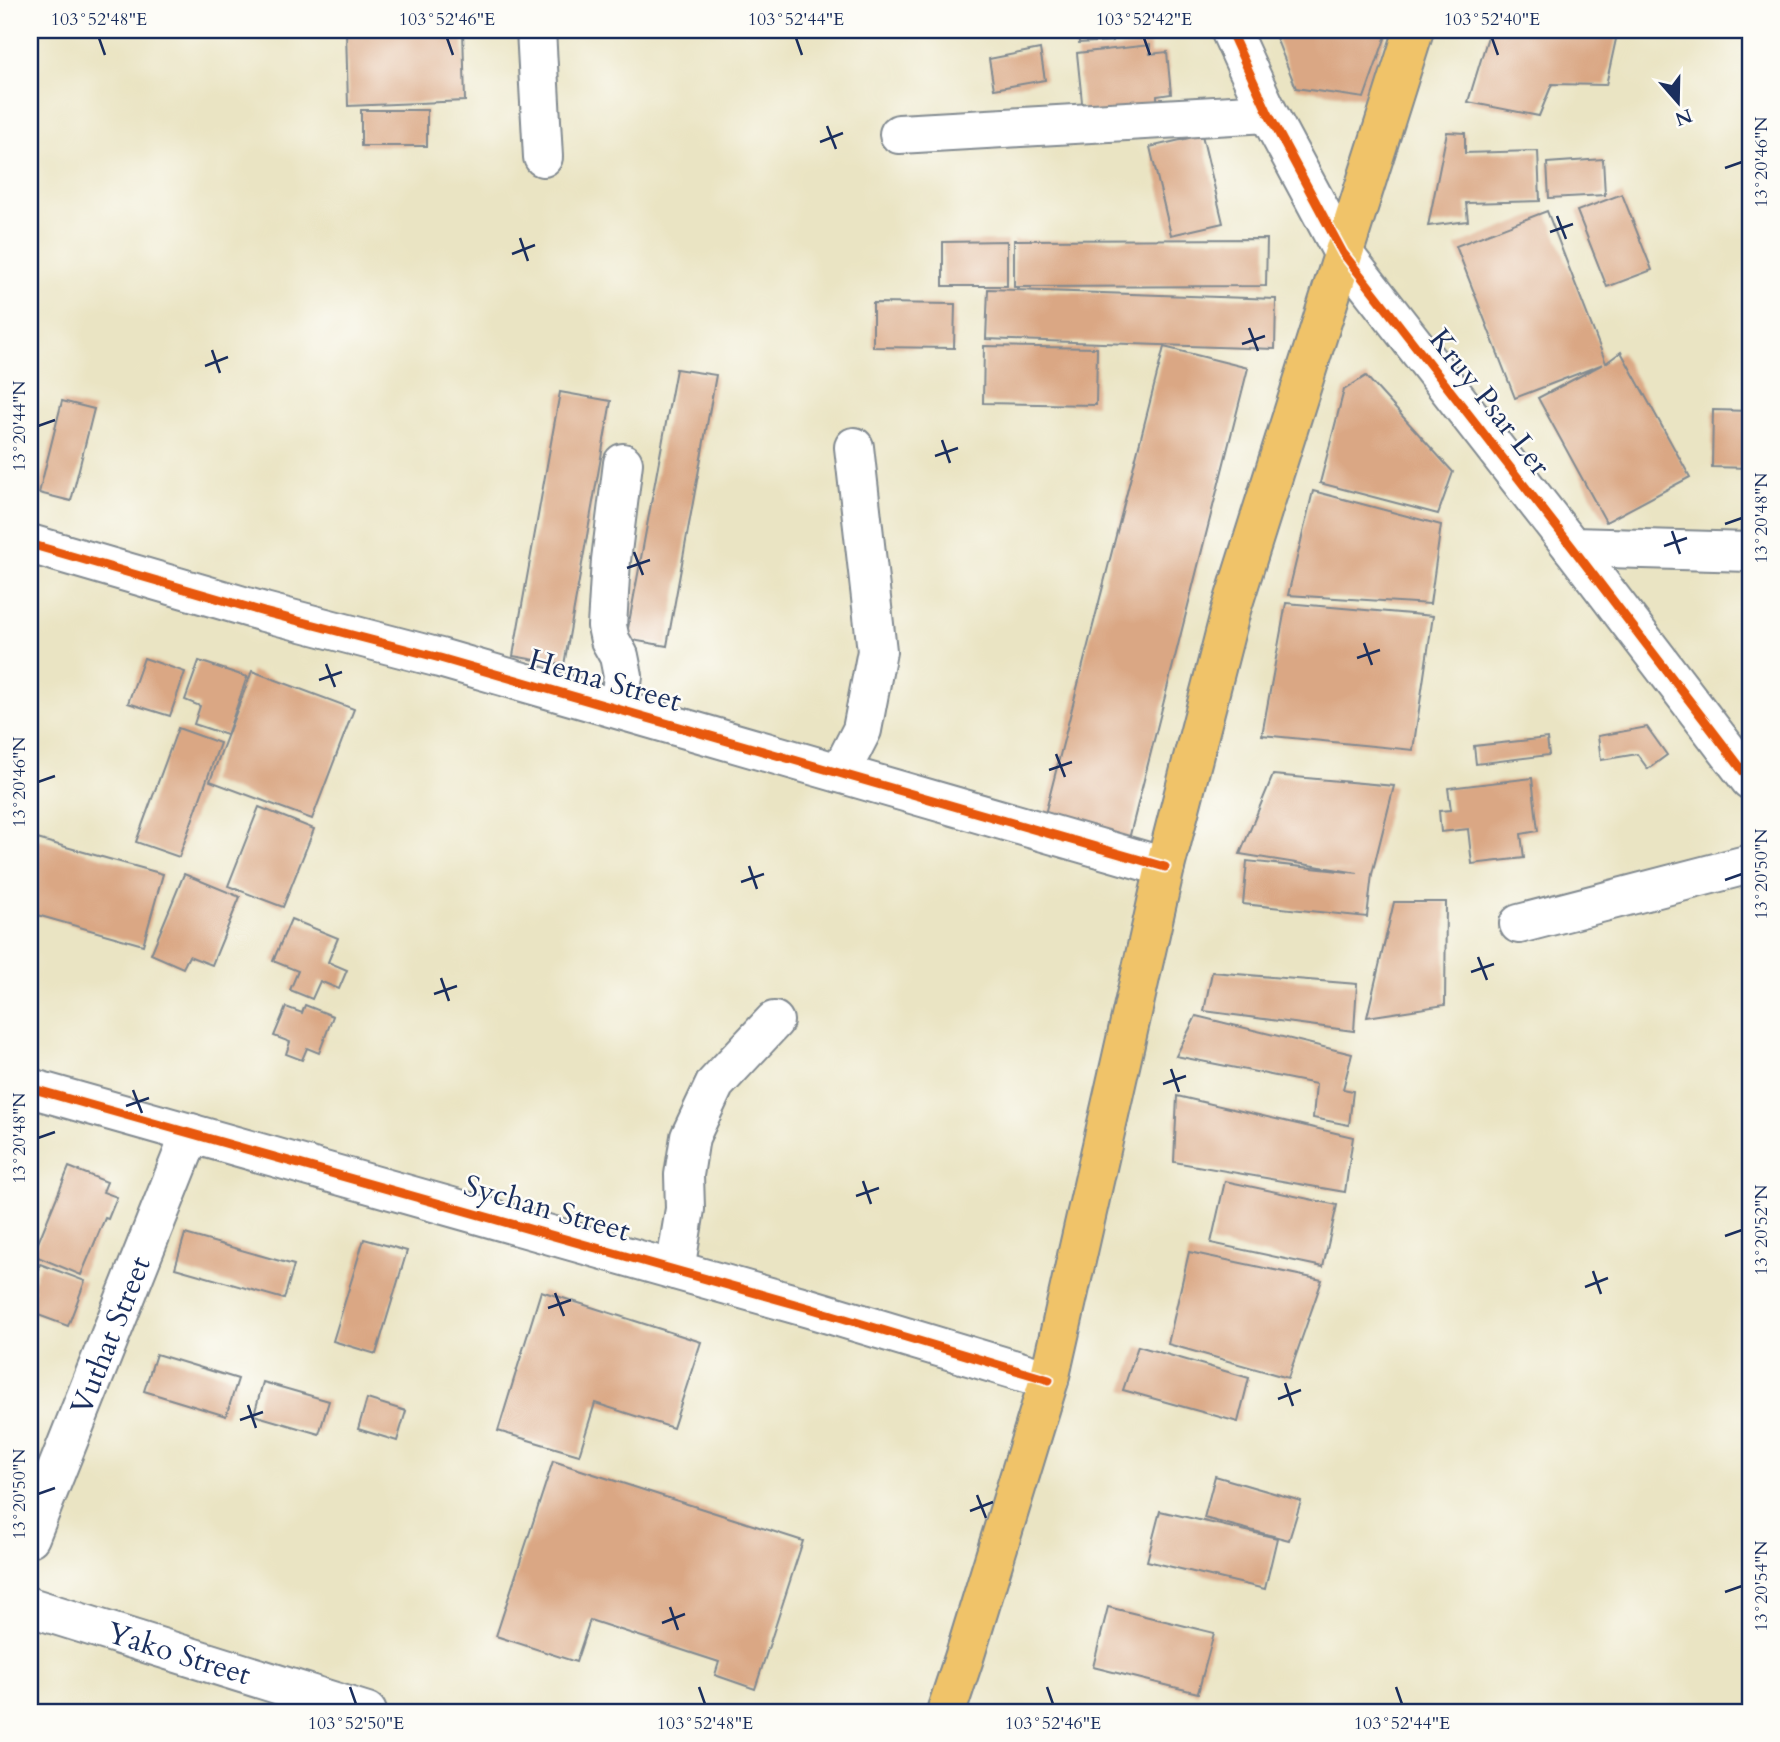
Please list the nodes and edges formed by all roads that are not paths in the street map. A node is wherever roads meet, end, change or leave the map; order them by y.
1 (536, 30) edge
2 (1230, 30) edge
3 (1413, 30) edge
4 (1268, 114) junction
5 (899, 134) dead end
6 (543, 157) dead end
7 (1343, 253) junction
8 (854, 447) dead end
9 (623, 463) dead end
10 (30, 544) edge
11 (1572, 547) junction
12 (1750, 552) edge
13 (619, 709) junction
14 (839, 773) junction
15 (1750, 780) edge
16 (1750, 864) edge
17 (1165, 867) junction
18 (1519, 924) dead end
19 (774, 1021) dead end
20 (30, 1088) edge
21 (191, 1133) junction
22 (675, 1270) junction
23 (1049, 1380) junction
24 (30, 1536) edge
25 (30, 1607) edge
26 (367, 1712) edge
27 (946, 1712) edge

1 - 6 street
2 - 4 street, Kruy Psar Ler
3 - 7 highway
4 - 5 street
4 - 7 street, Kruy Psar Ler
7 - 11 street, Kruy Psar Ler
7 - 17 highway
8 - 14 street
9 - 13 street
10 - 13 street, Hema Street
11 - 12 street
11 - 15 street, Kruy Psar Ler
13 - 14 street, Hema Street
14 - 17 street, Hema Street
16 - 18 street
17 - 23 highway
19 - 22 street
20 - 21 street, Sychan Street
21 - 22 street, Sychan Street
21 - 24 street, Vuthat Street
22 - 23 street, Sychan Street
23 - 27 highway
25 - 26 street, Yako Street

